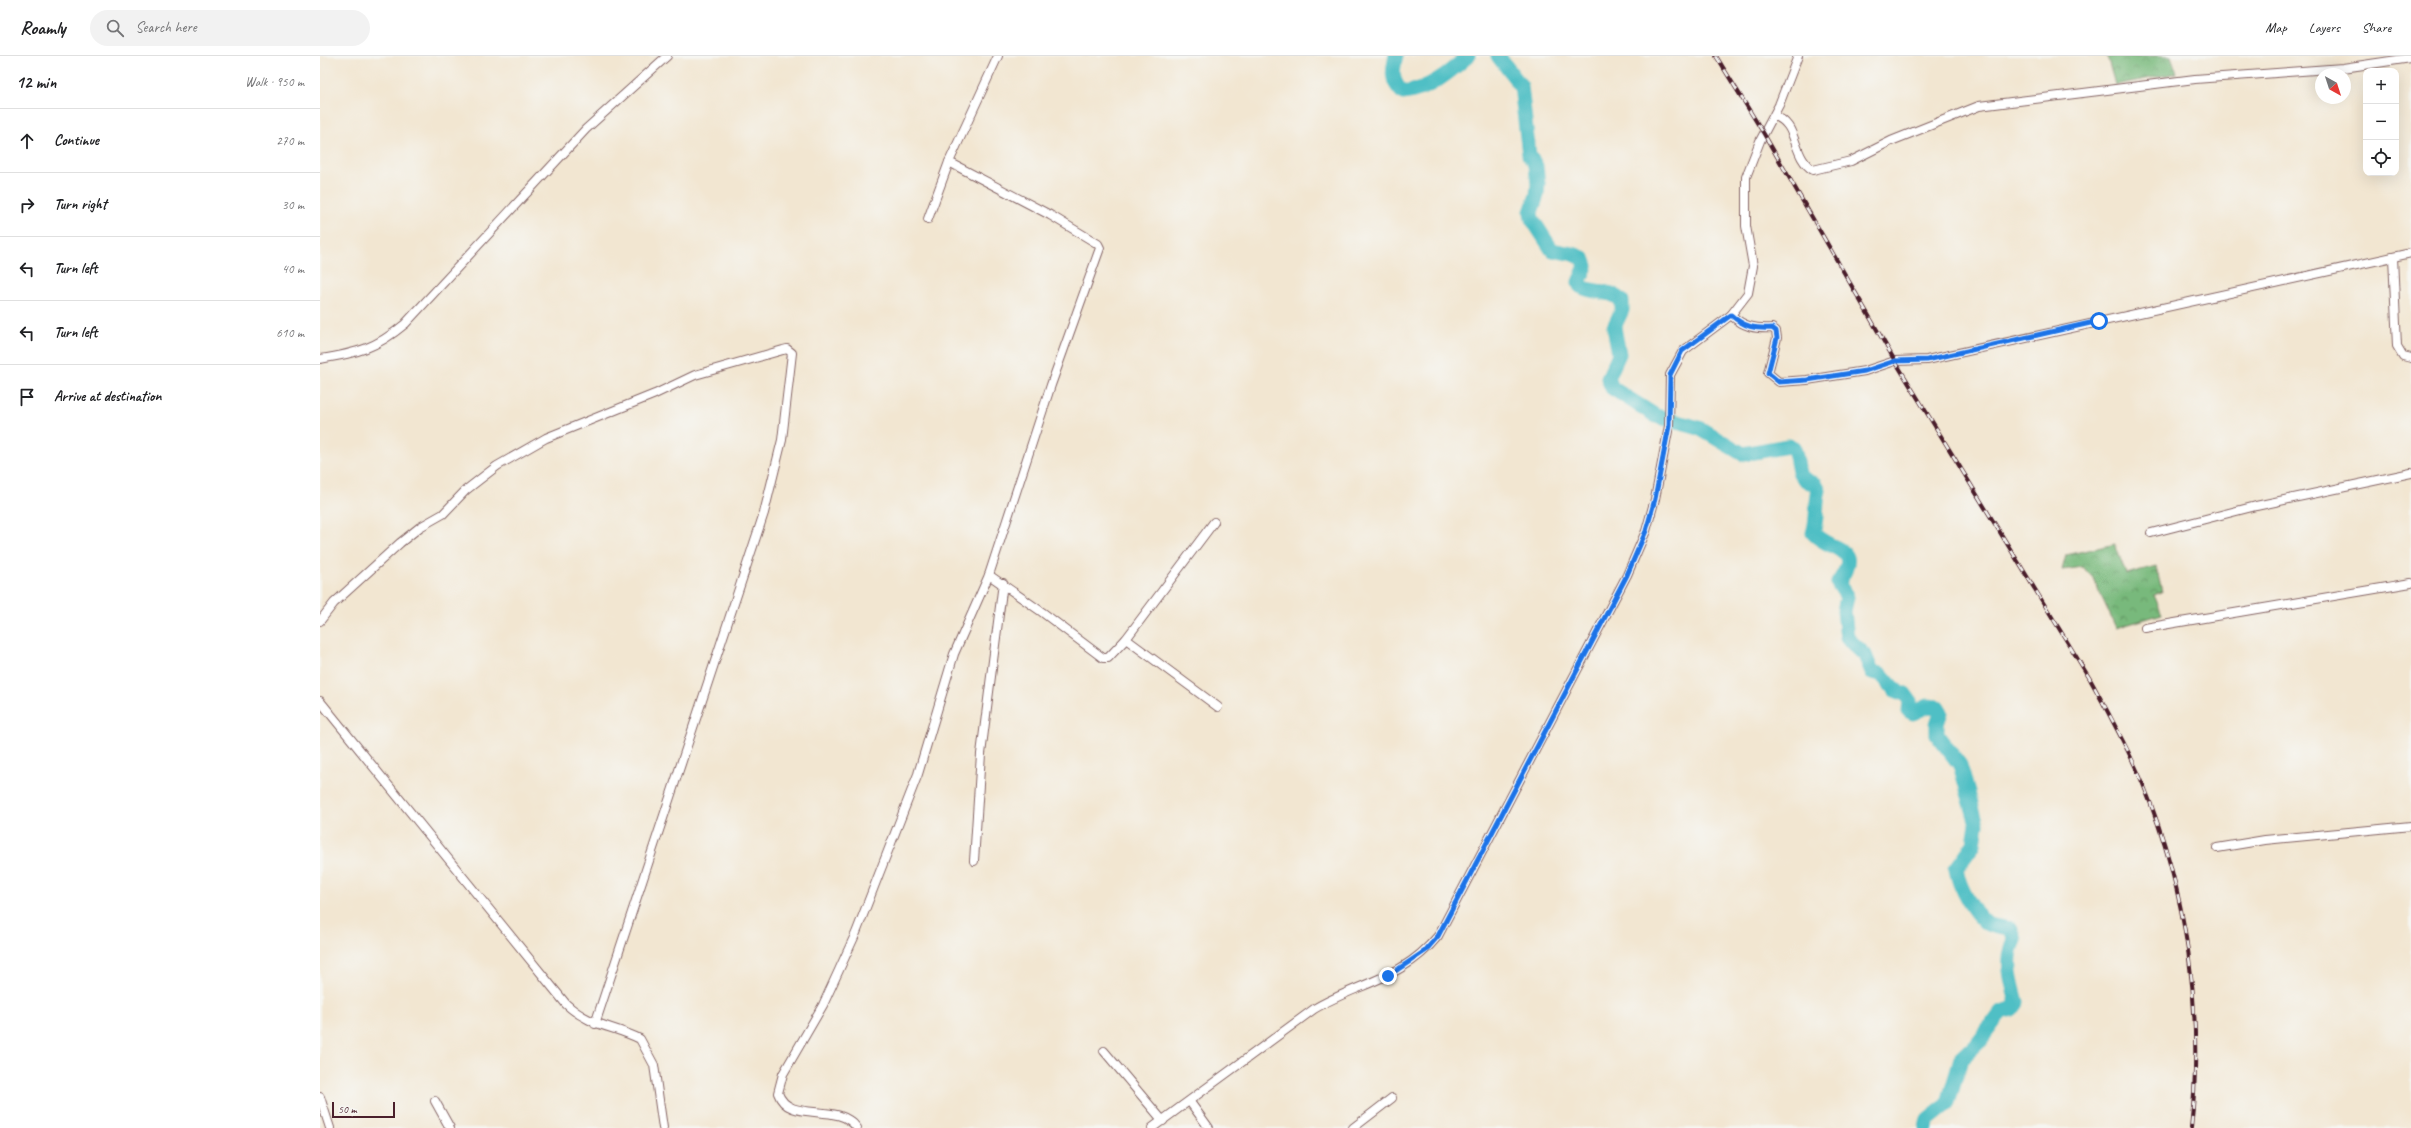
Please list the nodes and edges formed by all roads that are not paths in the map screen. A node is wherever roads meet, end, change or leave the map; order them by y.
1 (666, 56) edge
2 (998, 56) edge
3 (1798, 56) edge
4 (2411, 58) edge
5 (1774, 116) junction
6 (949, 162) junction
7 (928, 219) dead end
8 (2411, 253) edge
9 (2393, 257) junction
10 (1731, 315) junction
11 (2411, 358) edge
12 (320, 359) edge
13 (2411, 473) edge
14 (1214, 522) dead end
15 (2151, 533) dead end
16 (989, 575) junction
17 (1003, 583) junction
18 (2411, 583) edge
19 (320, 620) edge
20 (2145, 628) dead end
21 (1126, 639) junction
22 (320, 701) edge
23 (1218, 707) dead end
24 (2411, 826) edge
25 (2217, 848) dead end
26 (974, 861) dead end
27 (595, 1024) junction
28 (1104, 1051) dead end
29 (320, 1097) edge
30 (1392, 1098) dead end
31 (435, 1101) dead end
32 (1190, 1102) junction
33 (1163, 1121) junction
34 (330, 1128) edge
35 (450, 1128) edge
36 (663, 1128) edge
37 (856, 1128) edge
38 (1152, 1128) edge
39 (1208, 1128) edge
40 (1353, 1128) edge

1 - 12 street
2 - 6 street
3 - 5 street
4 - 5 street
5 - 10 street
6 - 7 street
6 - 16 street
8 - 9 street
9 - 10 street
9 - 11 street
10 - 32 street
13 - 15 street
14 - 21 street
16 - 17 street
16 - 37 street
17 - 21 street
17 - 26 street
18 - 20 street
19 - 27 street
21 - 23 street
22 - 27 street
24 - 25 street
27 - 36 street
28 - 33 street
29 - 34 street
30 - 40 street
31 - 35 street
32 - 33 street
32 - 39 street
33 - 38 street

